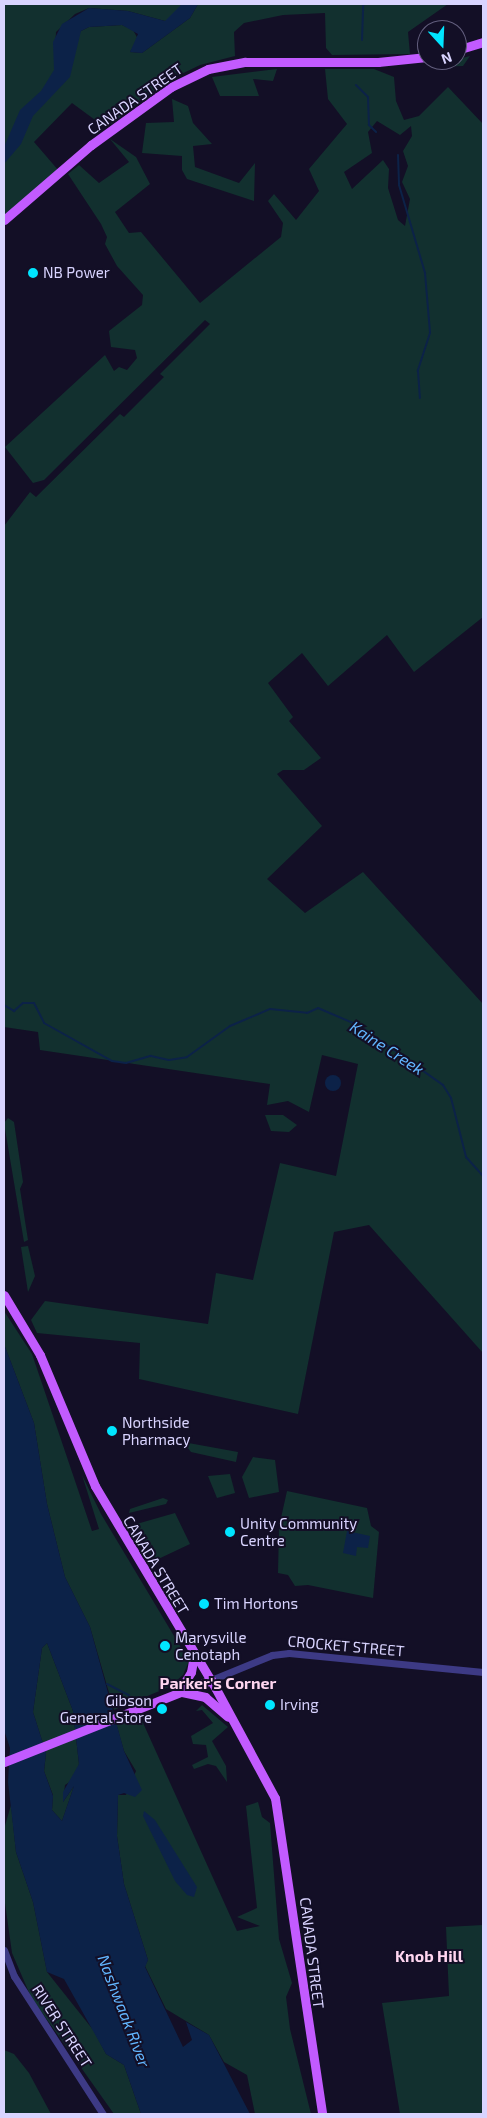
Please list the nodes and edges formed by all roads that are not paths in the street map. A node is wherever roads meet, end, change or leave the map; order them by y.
1 (483, 42) edge
2 (467, 47) edge
3 (417, 59) edge
4 (4, 220) edge
5 (4, 1295) edge
6 (194, 1654) junction
7 (483, 1672) edge
8 (211, 1680) junction
9 (179, 1692) junction
10 (237, 1726) junction
11 (4, 1762) edge
12 (4, 1950) edge
13 (103, 2114) edge
14 (322, 2114) edge

1 - 2 main road
3 - 4 main road, CANADA STREET
5 - 6 main road, CANADA STREET
6 - 8 main road, CANADA STREET
6 - 9 main road
7 - 8 street, CROCKET STREET
8 - 9 main road
8 - 10 main road, CANADA STREET
9 - 10 main road
9 - 11 main road
10 - 14 main road, CANADA STREET
12 - 13 street, RIVER STREET

